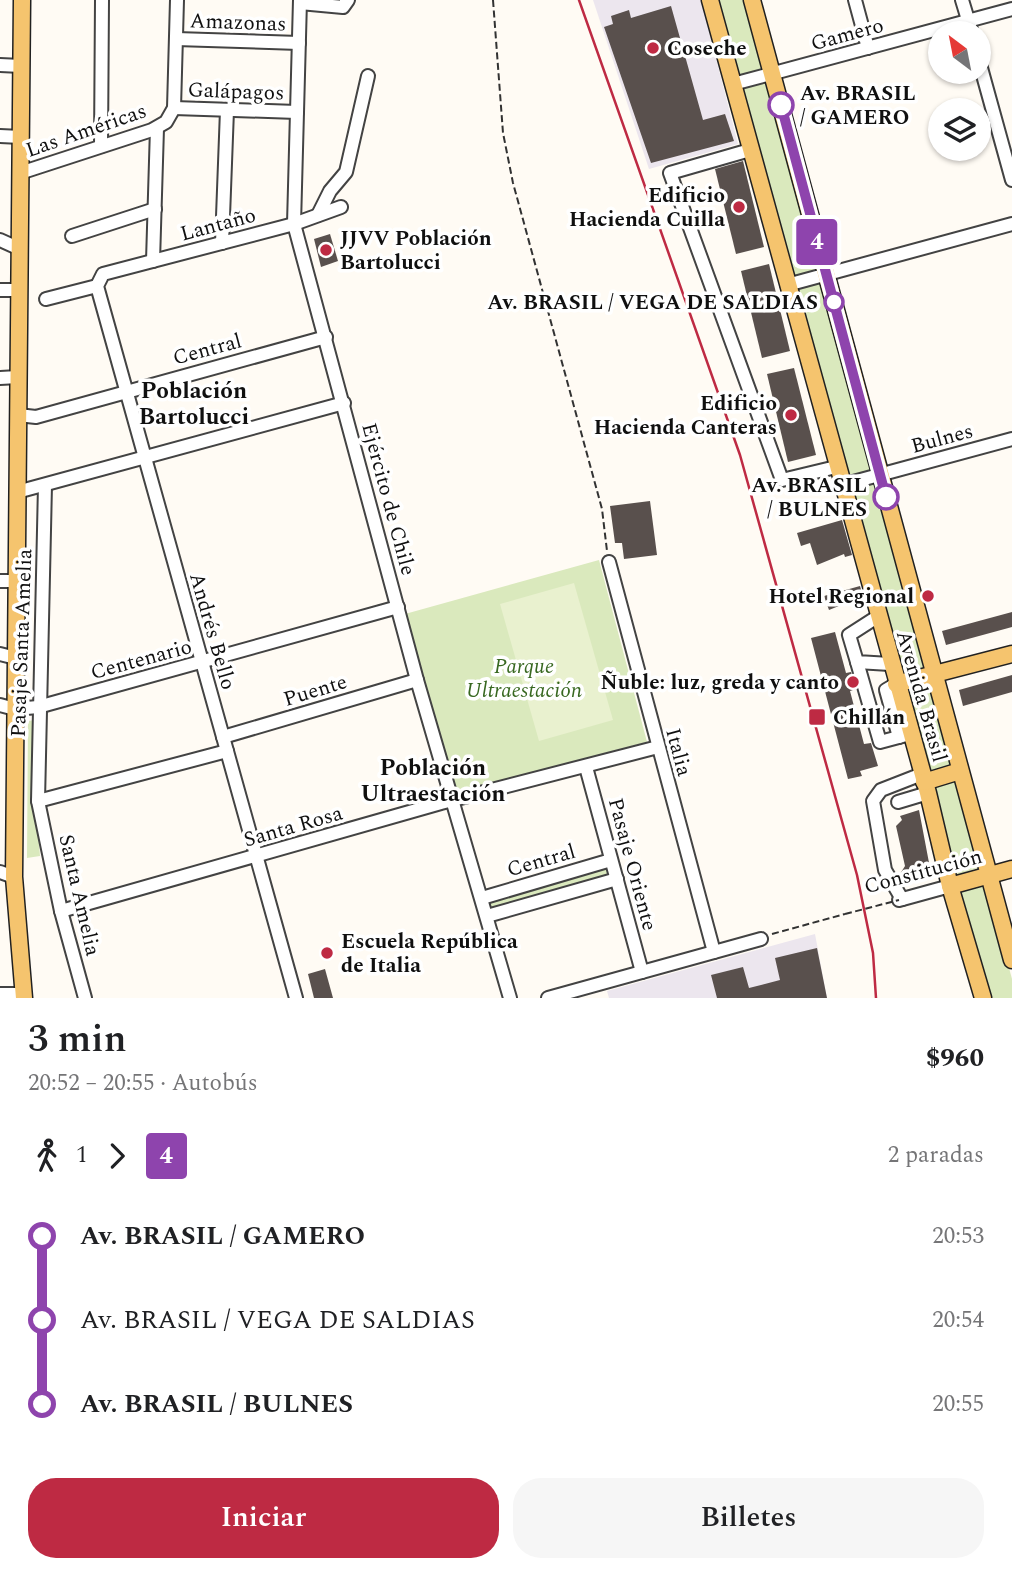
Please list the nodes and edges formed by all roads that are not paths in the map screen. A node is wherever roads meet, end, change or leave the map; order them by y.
1 (22, 0) edge
2 (102, 0) edge
3 (177, 0) edge
4 (348, 0) edge
5 (710, 0) edge
6 (752, 0) edge
7 (855, 0) edge
8 (962, 0) edge
9 (300, 2) edge
10 (1012, 9) edge
11 (968, 21) edge
12 (984, 21) edge
13 (928, 36) edge
14 (176, 39) junction
15 (299, 43) junction
16 (868, 48) junction
17 (0, 65) edge
18 (22, 66) junction
19 (772, 74) junction
20 (368, 76) dead end
21 (733, 84) junction
22 (985, 84) edge
23 (174, 108) junction
24 (226, 110) junction
25 (297, 113) junction
26 (157, 128) junction
27 (0, 136) edge
28 (21, 137) junction
29 (101, 146) junction
30 (750, 150) junction
31 (20, 173) junction
32 (1012, 180) edge
33 (341, 206) dead end
34 (155, 209) junction
35 (318, 215) junction
36 (294, 224) junction
37 (1012, 224) edge
38 (72, 236) dead end
39 (0, 240) edge
40 (222, 243) junction
41 (20, 249) junction
42 (153, 261) junction
43 (826, 274) junction
44 (100, 280) junction
45 (787, 285) junction
46 (0, 290) edge
47 (19, 290) junction
48 (46, 299) dead end
49 (326, 337) junction
50 (18, 377) junction
51 (0, 378) edge
52 (127, 392) junction
53 (344, 403) junction
54 (18, 415) junction
55 (1012, 439) edge
56 (145, 458) junction
57 (836, 467) junction
58 (880, 475) junction
59 (45, 485) junction
60 (842, 485) junction
61 (17, 492) junction
62 (609, 562) road end
63 (8, 581) edge
64 (398, 607) junction
65 (877, 617) junction
66 (1012, 654) edge
67 (8, 656) edge
68 (202, 662) junction
69 (857, 662) junction
70 (890, 664) junction
71 (934, 676) junction
72 (417, 680) junction
73 (895, 684) junction
74 (8, 707) edge
75 (38, 707) junction
76 (904, 735) junction
77 (223, 737) junction
78 (658, 747) junction
79 (227, 751) junction
80 (586, 767) junction
81 (960, 771) junction
82 (925, 783) junction
83 (452, 800) junction
84 (38, 802) junction
85 (898, 802) dead end
86 (257, 857) junction
87 (611, 860) junction
88 (1012, 869) edge
89 (7, 874) edge
90 (989, 875) junction
91 (617, 879) junction
92 (950, 886) junction
93 (482, 898) junction
94 (61, 911) junction
95 (487, 916) junction
96 (761, 939) road end
97 (714, 952) junction
98 (1012, 960) edge
99 (642, 972) junction
100 (592, 992) edge
101 (0, 994) edge
102 (24, 996) edge
103 (85, 998) edge
104 (296, 998) edge
105 (510, 998) edge
106 (548, 998) edge
107 (983, 998) edge

1 - 18 main road
2 - 29 street
3 - 14 street, Las Américas
4 - 9 street
5 - 21 main road, Avenida Brasil
6 - 19 main road, Avenida Brasil
7 - 16 street
8 - 11 street
9 - 15 street, Ejército de Chile
10 - 12 street, Gamero
13 - 16 street, Gamero
14 - 15 street, Amazonas
14 - 23 street, Las Américas
15 - 25 street, Ejército de Chile
16 - 19 street, Gamero
17 - 18 street
18 - 28 main road
19 - 21 street, Gamero
19 - 43 main road, Avenida Brasil
20 - 35 street
21 - 30 main road, Avenida Brasil
22 - 32 street
23 - 24 street, Galápagos
23 - 26 street, Las Américas
24 - 25 street, Galápagos
24 - 40 street
25 - 36 street, Ejército de Chile
26 - 29 street, Las Américas
26 - 34 street
27 - 28 street
28 - 31 main road
29 - 31 street, Las Américas
30 - 45 main road, Avenida Brasil
30 - 57 street
31 - 41 main road
33 - 35 street, Lantaño
34 - 38 street
34 - 42 street
35 - 36 street, Lantaño
36 - 40 street, Lantaño
36 - 49 street, Ejército de Chile
37 - 43 street
39 - 41 street
40 - 42 street, Lantaño
41 - 47 main road
42 - 44 street, Lantaño
43 - 45 street
43 - 58 main road, Avenida Brasil
44 - 48 street, Lantaño
44 - 52 street, Andrés Bello
45 - 57 main road, Avenida Brasil
46 - 47 street
47 - 50 main road
49 - 52 street, Central
49 - 53 street, Ejército de Chile
50 - 51 street
50 - 54 main road
52 - 54 street, Central
52 - 56 street, Andrés Bello
53 - 56 street
53 - 64 street, Ejército de Chile
54 - 61 main road
55 - 58 street, Bulnes
56 - 59 street
56 - 68 street, Andrés Bello
57 - 60 main road, Avenida Brasil
58 - 60 street, Bulnes
58 - 71 main road, Avenida Brasil
59 - 61 street
59 - 75 street, Pasaje Santa Amelia
60 - 65 main road, Avenida Brasil
61 - 63 main road
62 - 78 street, Italia
63 - 67 main road
64 - 68 street, Centenario
64 - 72 street, Ejército de Chile
65 - 69 street
65 - 70 main road, Avenida Brasil
66 - 71 main road
67 - 74 main road
68 - 75 street, Centenario
68 - 77 street, Andrés Bello
69 - 70 street
69 - 76 street
70 - 73 main road, Avenida Brasil
71 - 73 main road
71 - 81 main road, Avenida Brasil
72 - 77 street, Puente
72 - 83 street, Ejército de Chile
73 - 76 main road, Avenida Brasil
74 - 75 street, Centenario
74 - 89 main road
75 - 84 street, Pasaje Santa Amelia
76 - 82 main road, Avenida Brasil
77 - 79 street, Andrés Bello
78 - 80 street, Santa Rosa
78 - 97 street, Italia
79 - 84 street
79 - 86 street, Andrés Bello
80 - 83 street, Santa Rosa
80 - 87 street, Pasaje Oriente
81 - 82 main road
81 - 90 main road, Avenida Brasil
82 - 85 street
82 - 92 main road, Avenida Brasil
82 - 92 street, Constitución
83 - 86 street, Santa Rosa
83 - 93 street, Ejército de Chile
84 - 94 street, Santa Amelia
86 - 94 street, Santa Rosa
86 - 104 street, Andrés Bello
87 - 91 street, Pasaje Oriente
87 - 93 street, Central
88 - 90 main road, Constitución
89 - 102 main road
90 - 92 main road, Constitución
90 - 98 main road, Avenida Brasil
91 - 95 street, Central
91 - 99 street, Pasaje Oriente
92 - 107 main road, Avenida Brasil
93 - 95 street, Ejército de Chile
94 - 103 street, Santa Amelia
95 - 105 street, Ejército de Chile
96 - 97 street
97 - 99 street
99 - 100 street
100 - 106 street
101 - 102 street

